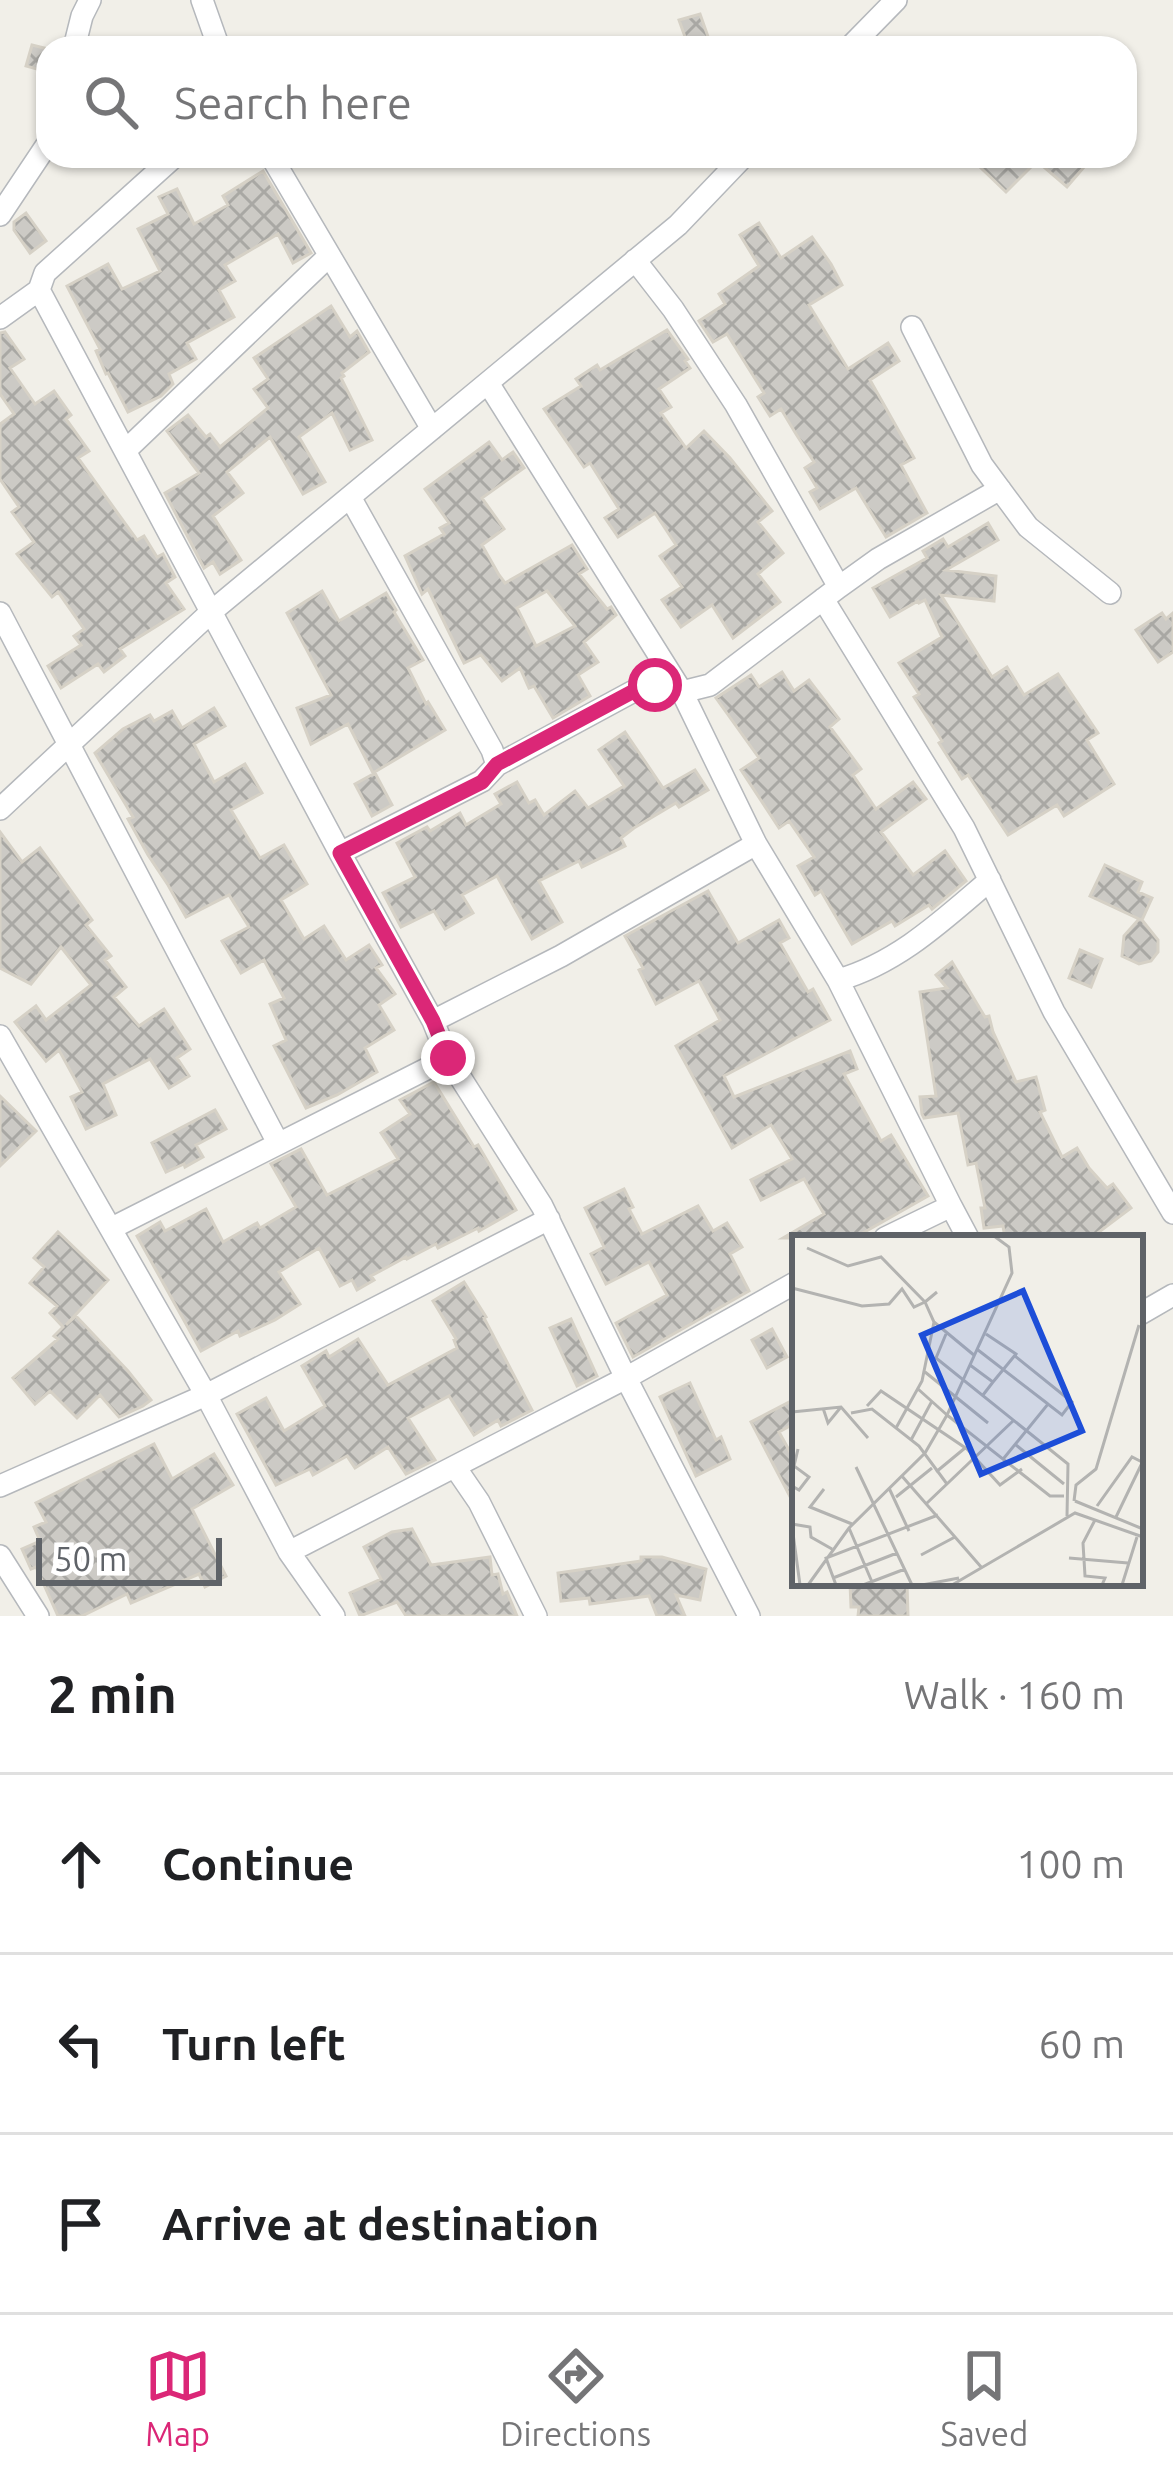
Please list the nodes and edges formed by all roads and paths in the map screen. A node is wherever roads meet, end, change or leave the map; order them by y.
1 (90, 0) edge
2 (202, 0) edge
3 (896, 0) edge
4 (77, 36) edge
5 (215, 36) edge
6 (861, 36) edge
7 (36, 161) edge
8 (162, 168) edge
9 (278, 168) edge
10 (733, 168) edge
11 (0, 215) edge
12 (329, 256) junction
13 (635, 260) junction
14 (39, 290) junction
15 (0, 318) edge
16 (912, 327) dead end
17 (488, 383) junction
18 (432, 429) junction
19 (125, 451) junction
20 (1000, 489) junction
21 (350, 497) junction
22 (831, 593) junction
23 (1109, 593) dead end
24 (0, 613) edge
25 (211, 613) junction
26 (682, 692) junction
27 (67, 744) junction
28 (497, 764) junction
29 (0, 809) edge
30 (756, 844) junction
31 (340, 853) junction
32 (990, 880) junction
33 (838, 980) junction
34 (433, 1021) junction
35 (0, 1036) edge
36 (448, 1058) junction
37 (278, 1143) junction
38 (951, 1206) junction
39 (1173, 1213) edge
40 (549, 1219) junction
41 (112, 1228) junction
42 (891, 1235) edge
43 (966, 1235) edge
44 (792, 1285) edge
45 (1173, 1295) edge
46 (1143, 1312) edge
47 (626, 1378) junction
48 (206, 1395) junction
49 (455, 1466) junction
50 (0, 1486) edge
51 (289, 1552) junction
52 (0, 1556) edge
53 (38, 1616) edge
54 (334, 1616) edge
55 (536, 1616) edge
56 (749, 1616) edge

1 - 4 street
2 - 5 street
3 - 6 street
7 - 11 street
8 - 14 street
9 - 12 street
10 - 13 street
12 - 18 street
12 - 19 street
13 - 17 street
13 - 22 street
14 - 15 street
14 - 19 street
16 - 20 street
17 - 18 street
17 - 26 street
18 - 21 street
19 - 25 street
20 - 22 street
20 - 23 street
21 - 25 street
21 - 28 street
22 - 26 street
22 - 32 street
24 - 27 street
25 - 27 street
25 - 31 street
26 - 28 street
26 - 30 street
27 - 29 street
27 - 37 street
28 - 31 street
30 - 33 street
30 - 34 street
31 - 34 street
32 - 33 street
32 - 39 street
33 - 38 street
34 - 36 street
35 - 41 street
36 - 37 street
36 - 40 street
37 - 41 street
38 - 42 street
38 - 43 street
40 - 47 street
40 - 48 street
41 - 48 street
44 - 47 street
45 - 46 street
47 - 49 street
47 - 56 street
48 - 50 street
48 - 51 street
49 - 51 street
49 - 55 street
51 - 54 street
52 - 53 street

